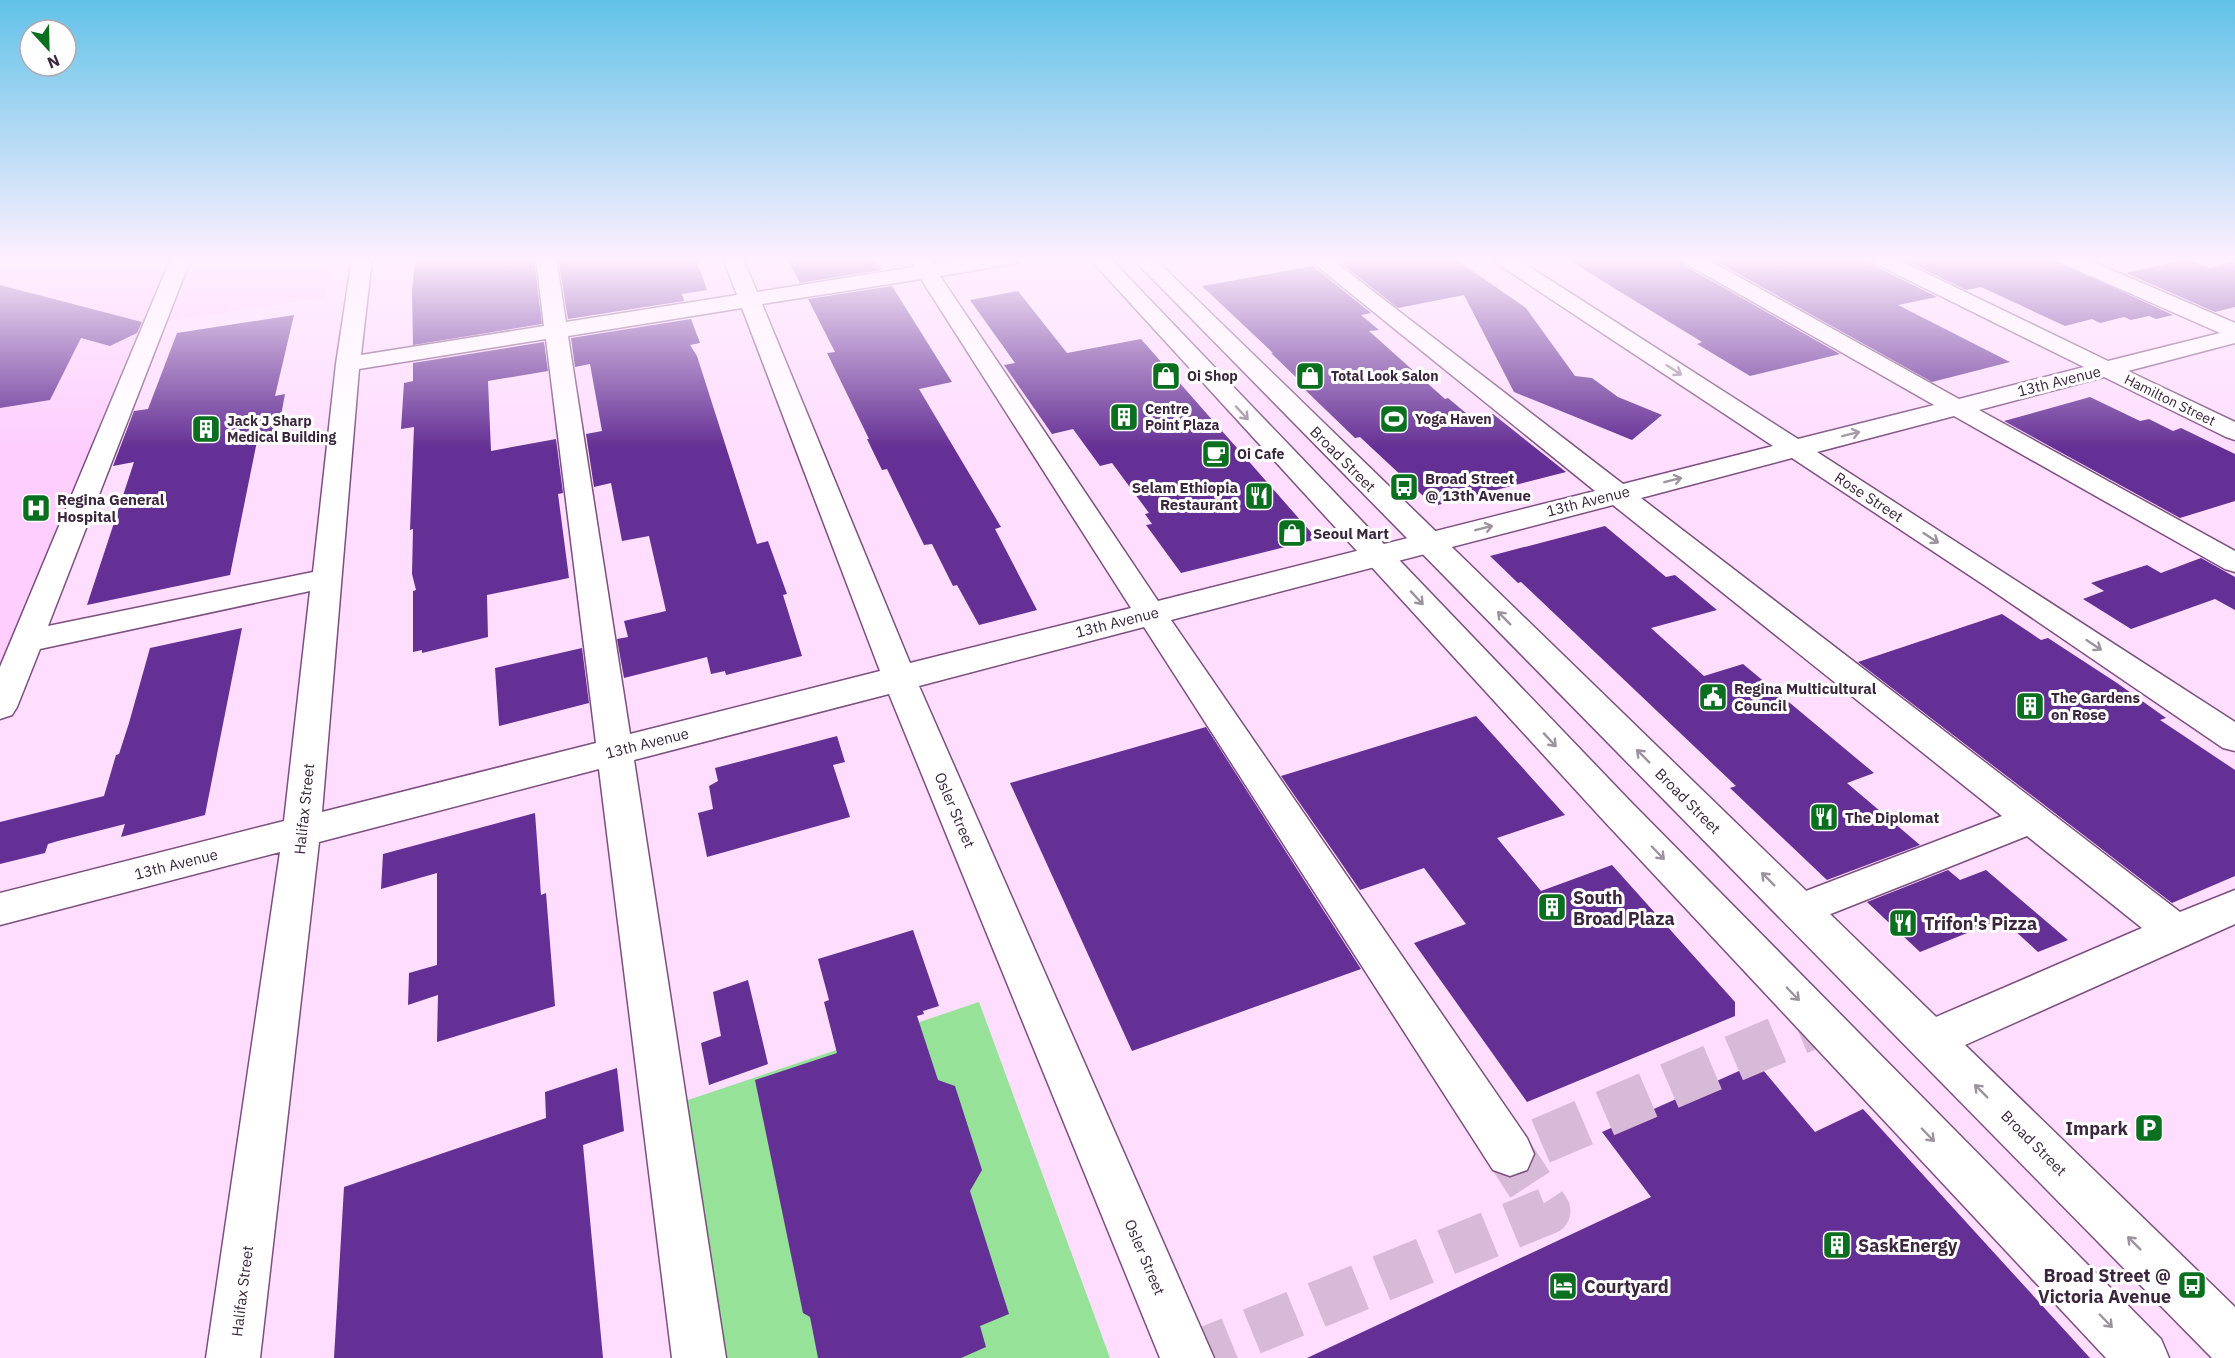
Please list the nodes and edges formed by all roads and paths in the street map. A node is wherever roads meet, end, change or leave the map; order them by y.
1 (156, 321) edge
2 (354, 321) edge
3 (555, 321) edge
4 (624, 321) edge
5 (759, 321) edge
6 (960, 321) edge
7 (1158, 321) edge
8 (1206, 321) edge
9 (1398, 321) edge
10 (1599, 321) edge
11 (1804, 321) edge
12 (2009, 321) edge
13 (2209, 321) edge
14 (557, 332) junction
15 (2235, 333) edge
16 (348, 364) junction
17 (2106, 369) junction
18 (1957, 407) junction
19 (2235, 432) edge
20 (1794, 448) junction
21 (1618, 494) junction
22 (1428, 542) junction
23 (1377, 555) junction
24 (2235, 563) edge
25 (327, 578) junction
26 (1150, 613) junction
27 (27, 641) junction
28 (899, 678) junction
29 (0, 707) edge
30 (2235, 739) edge
31 (615, 751) junction
32 (2032, 819) junction
33 (302, 831) junction
34 (2235, 906) edge
35 (0, 909) edge
36 (1799, 910) junction
37 (2176, 932) junction
38 (1930, 1040) junction
39 (1510, 1154) dead end
40 (2235, 1344) edge
41 (233, 1358) edge
42 (699, 1358) edge
43 (1187, 1358) edge
44 (2142, 1358) edge

1 - 27 street
2 - 16 street, Halifax Street
3 - 14 street
4 - 14 street
5 - 28 street, Osler Street
6 - 26 street
7 -> 23 street
8 - 22 street, Broad Street
9 - 21 street
10 -> 20 street, Rose Street
11 - 18 street
12 - 17 street, Hamilton Street
13 - 15 street
14 - 16 street
14 - 31 street
15 - 17 street, 13th Avenue
16 - 25 street, Halifax Street
17 - 18 street, 13th Avenue
17 - 19 street, Hamilton Street
20 -> 18 street, 13th Avenue
18 - 24 street
21 -> 20 street, 13th Avenue
20 -> 30 street, Rose Street
22 -> 21 street, 13th Avenue
21 - 32 street
22 - 23 street, 13th Avenue
36 -> 22 street, Broad Street
23 - 26 street, 13th Avenue
23 -> 44 street
25 - 27 street
25 - 33 street, Halifax Street
26 - 28 street, 13th Avenue
26 - 39 street
27 - 29 street
28 - 31 street, 13th Avenue
28 - 43 street, Osler Street
31 - 33 street, 13th Avenue
31 - 42 street
32 - 36 street
32 - 37 street
33 - 35 street, 13th Avenue
33 - 41 street, Halifax Street
34 - 37 street
36 - 38 street, Broad Street
37 - 38 street
40 -> 38 street, Broad Street

